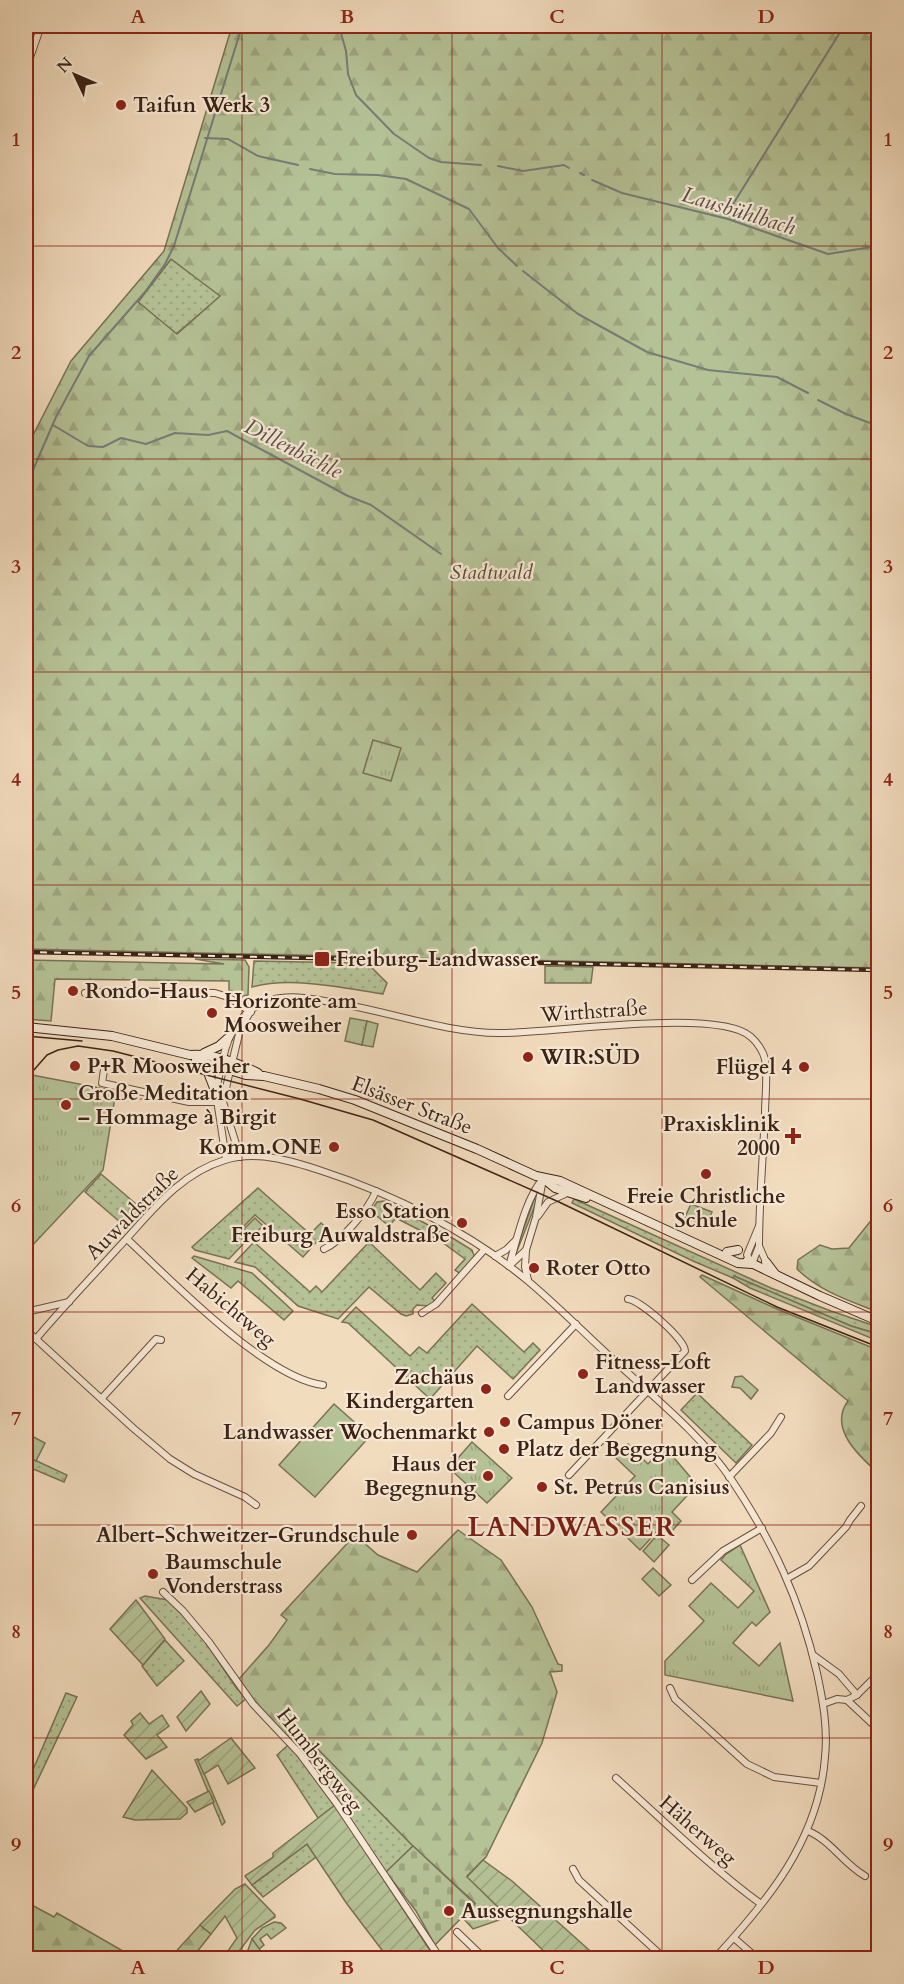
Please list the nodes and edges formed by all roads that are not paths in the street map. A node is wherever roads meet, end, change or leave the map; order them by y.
1 (41, 26) edge
2 (26, 69) edge
3 (85, 993) dead end
4 (251, 1012) junction
5 (26, 1027) edge
6 (228, 1038) junction
7 (196, 1056) junction
8 (226, 1065) junction
9 (104, 1070) dead end
10 (219, 1099) junction
11 (240, 1157) junction
12 (226, 1159) junction
13 (540, 1182) junction
14 (376, 1191) junction
15 (567, 1193) junction
16 (602, 1202) junction
17 (536, 1217) junction
18 (759, 1226) junction
19 (127, 1239) junction
20 (516, 1239) junction
21 (753, 1239) junction
22 (759, 1246) junction
23 (324, 1249) dead end
24 (484, 1250) junction
25 (526, 1250) junction
26 (712, 1250) junction
27 (738, 1250) joint
28 (727, 1252) junction
29 (495, 1256) junction
30 (766, 1262) joint
31 (752, 1264) junction
32 (509, 1266) junction
33 (776, 1275) junction
34 (528, 1281) junction
35 (628, 1299) dead end
36 (70, 1302) junction
37 (26, 1312) edge
38 (422, 1313) dead end
39 (879, 1321) edge
40 (576, 1324) junction
41 (26, 1330) edge
42 (36, 1339) junction
43 (161, 1340) dead end
44 (323, 1385) dead end
45 (648, 1391) junction
46 (508, 1396) dead end
47 (102, 1398) junction
48 (781, 1417) dead end
49 (569, 1475) dead end
50 (729, 1477) junction
51 (256, 1506) dead end
52 (861, 1506) dead end
53 (762, 1528) junction
54 (788, 1578) junction
55 (692, 1580) dead end
56 (163, 1592) dead end
57 (813, 1655) junction
58 (879, 1674) edge
59 (670, 1688) dead end
60 (857, 1695) junction
61 (847, 1700) junction
62 (824, 1704) junction
63 (879, 1729) edge
64 (616, 1778) dead end
65 (821, 1783) junction
66 (808, 1831) junction
67 (573, 1869) dead end
68 (865, 1876) dead end
69 (761, 1904) junction
70 (457, 1932) dead end
71 (734, 1938) junction
72 (440, 1959) edge
73 (484, 1959) edge
74 (664, 1959) edge
75 (715, 1959) edge
76 (757, 1959) edge

1 - 2 street
3 - 4 street
4 - 6 street, Wirthstraße
4 - 8 street
4 - 18 street, Wirthstraße
5 - 7 main road, Elsässer Straße
6 - 7 main road
6 - 8 street, Wirthstraße
7 - 8 main road, Elsässer Straße
7 - 10 main road
8 - 10 street
8 - 10 street
8 - 13 main road, Elsässer Straße
9 - 10 street
10 - 11 street
10 - 12 street
11 - 12 street, Auwaldstraße
11 - 14 street, Auwaldstraße
12 - 19 street, Auwaldstraße
13 - 15 main road, Elsässer Straße
13 - 16 main road, Elsässer Straße
13 - 17 street
13 - 20 street
14 - 23 street
14 - 24 street, Auwaldstraße
15 - 16 main road, Elsässer Straße
15 - 17 street
16 - 26 main road, Elsässer Straße
17 - 25 street
18 - 21 street, Wirthstraße
18 - 22 street, Wirthstraße
19 - 36 street, Auwaldstraße
19 - 44 street, Habichtweg
20 - 29 street
20 - 32 street
21 - 27 street
21 - 31 street
22 - 30 street, Wirthstraße
22 - 31 street, Wirthstraße
24 - 29 street, Auwaldstraße
24 - 38 street
25 - 32 street
25 - 34 street
26 - 28 main road, Elsässer Straße
26 - 31 main road, Elsässer Straße
27 - 28 main road
28 - 31 main road, Elsässer Straße
29 - 32 street, Auwaldstraße
30 - 33 main road
31 - 33 main road, Elsässer Straße
32 - 34 street, Auwaldstraße
33 - 39 main road, Elsässer Straße
34 - 40 street, Auwaldstraße
35 - 45 street
36 - 37 street
36 - 42 street, Auwaldstraße
40 - 45 street, Auwaldstraße
40 - 46 street
41 - 42 street
42 - 47 street
43 - 47 street
45 - 49 street
45 - 50 street, Auwaldstraße
47 - 51 street
48 - 50 street
50 - 53 street, Auwaldstraße
52 - 54 street
53 - 54 street, Auwaldstraße
53 - 55 street
54 - 57 street, Auwaldstraße
56 - 72 street, Humbergweg
57 - 60 street
57 - 62 street, Auwaldstraße
58 - 60 street
59 - 65 street
60 - 61 street
61 - 62 street
61 - 63 street
62 - 65 street, Auwaldstraße
64 - 69 street, Häherweg
65 - 66 street, Auwaldstraße
66 - 68 street
66 - 69 street, Auwaldstraße
67 - 74 street
69 - 71 street, Auwaldstraße
70 - 73 street
71 - 75 street, Auwaldstraße
71 - 76 street

